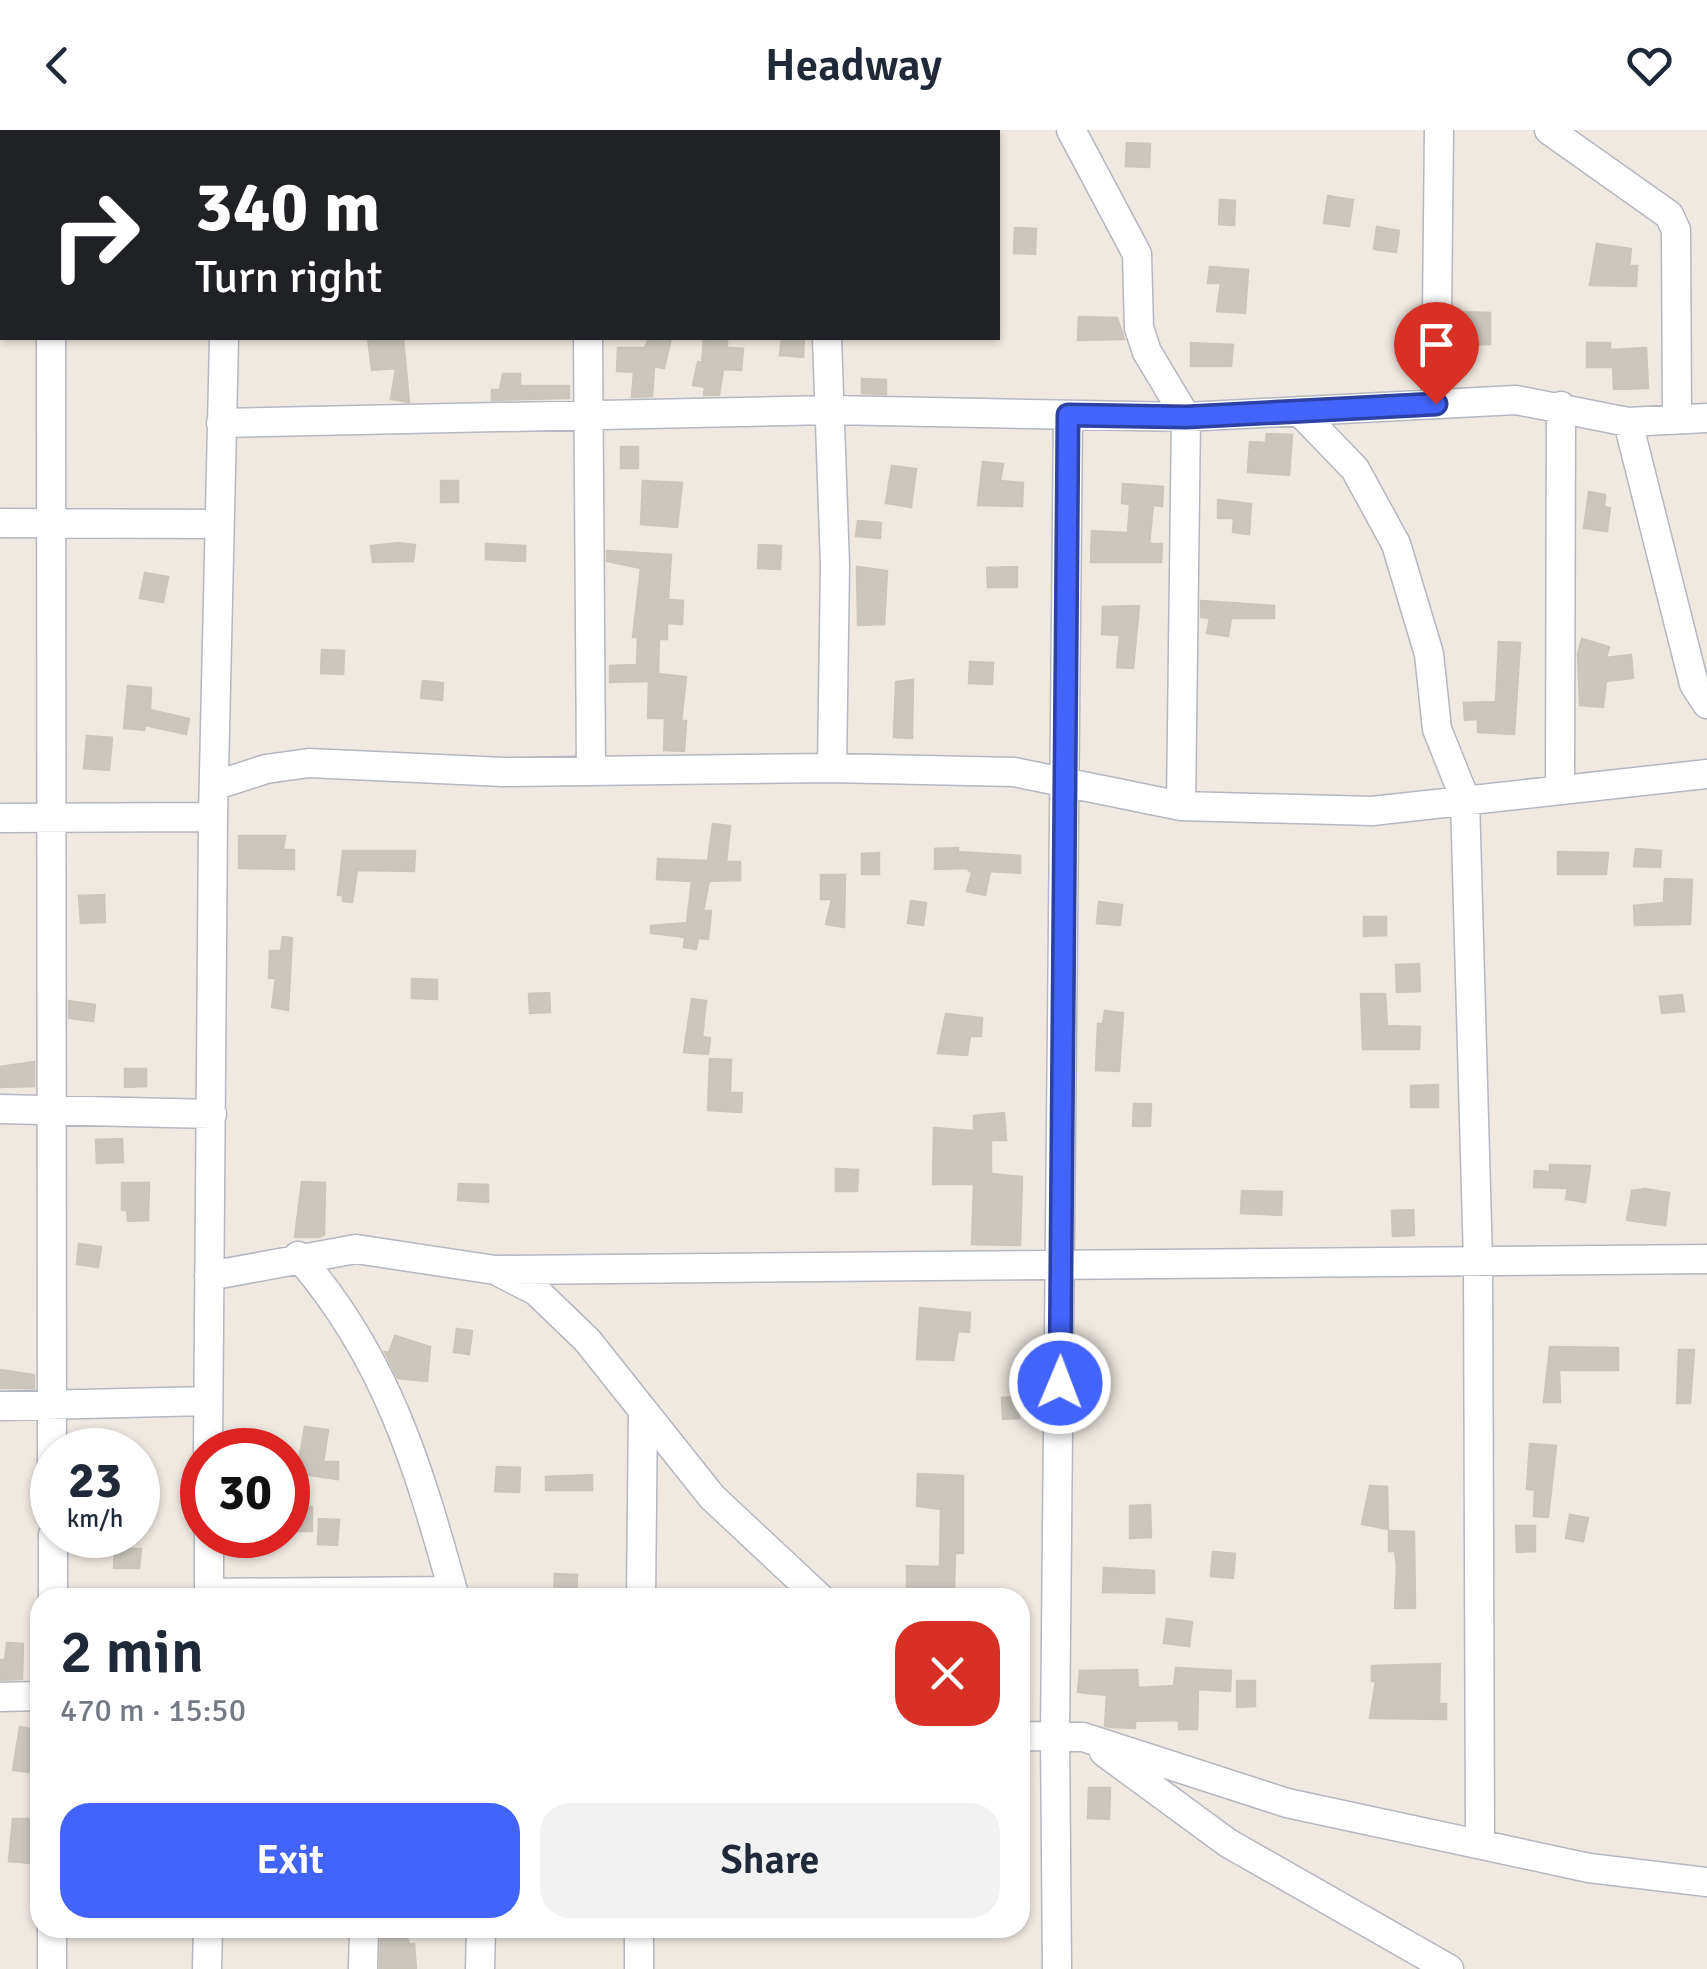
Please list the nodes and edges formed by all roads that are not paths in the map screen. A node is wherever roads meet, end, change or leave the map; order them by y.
1 (1071, 130) edge
2 (1438, 130) edge
3 (1548, 130) edge
4 (51, 340) edge
5 (224, 340) edge
6 (588, 340) edge
7 (828, 340) edge
8 (1436, 404) junction
9 (1562, 406) junction
10 (831, 410) junction
11 (1299, 411) junction
12 (1068, 415) junction
13 (588, 416) junction
14 (1186, 417) junction
15 (1677, 418) junction
16 (1707, 418) edge
17 (1628, 422) junction
18 (221, 423) junction
19 (0, 523) edge
20 (51, 524) junction
21 (219, 524) junction
22 (1707, 704) edge
23 (832, 768) junction
24 (591, 771) junction
25 (1707, 774) edge
26 (1062, 782) junction
27 (214, 786) junction
28 (1560, 789) junction
29 (1465, 800) junction
30 (1181, 806) junction
31 (48, 817) junction
32 (213, 817) junction
33 (0, 818) edge
34 (0, 1110) edge
35 (50, 1110) junction
36 (212, 1114) junction
37 (298, 1256) junction
38 (1707, 1260) edge
39 (1478, 1262) junction
40 (1062, 1265) junction
41 (495, 1270) junction
42 (210, 1276) junction
43 (208, 1402) junction
44 (0, 1406) edge
45 (52, 1406) junction
46 (644, 1410) junction
47 (52, 1428) edge
48 (208, 1428) edge
49 (52, 1558) edge
50 (209, 1558) edge
51 (53, 1588) edge
52 (209, 1588) edge
53 (453, 1588) edge
54 (641, 1588) edge
55 (809, 1588) edge
56 (30, 1696) edge
57 (0, 1697) edge
58 (1030, 1736) edge
59 (1069, 1736) junction
60 (1480, 1844) junction
61 (1707, 1882) edge
62 (52, 1938) edge
63 (208, 1938) edge
64 (364, 1938) edge
65 (481, 1938) edge
66 (639, 1938) edge
67 (52, 1969) edge
68 (208, 1969) edge
69 (362, 1969) edge
70 (480, 1969) edge
71 (639, 1969) edge
72 (1057, 1969) edge
73 (1449, 1969) edge

1 - 14 street
2 - 8 street
3 - 15 street
4 - 20 street
5 - 18 street
6 - 13 street
7 - 10 street
8 - 9 street
8 - 11 street
9 - 17 street
9 - 28 street
10 - 12 street
10 - 13 street
10 - 23 street
11 - 14 street
11 - 29 street
12 - 14 street
12 - 26 street
13 - 18 street
13 - 24 street
14 - 30 street
15 - 16 street
15 - 17 street
17 - 22 street
18 - 21 street
19 - 20 street
20 - 21 street
20 - 31 street
21 - 27 street
23 - 24 street
23 - 26 street
24 - 27 street
25 - 28 street
26 - 30 street
26 - 40 street
27 - 32 street
28 - 29 street
29 - 30 street
29 - 39 street
31 - 32 street
31 - 33 street
31 - 35 street
32 - 36 street
34 - 35 street
35 - 36 street
35 - 45 street
36 - 42 street
37 - 41 street
37 - 42 street
37 - 53 street
38 - 39 street
39 - 40 street
39 - 60 street
40 - 41 street
40 - 59 street
41 - 46 street
42 - 43 street
43 - 45 street
43 - 48 street
44 - 45 street
45 - 47 street
46 - 54 street
46 - 55 street
49 - 51 street
50 - 52 street
56 - 57 street
58 - 59 street
59 - 60 street
59 - 72 street
59 - 73 street
60 - 61 street
62 - 67 street
63 - 68 street
64 - 69 street
65 - 70 street
66 - 71 street

